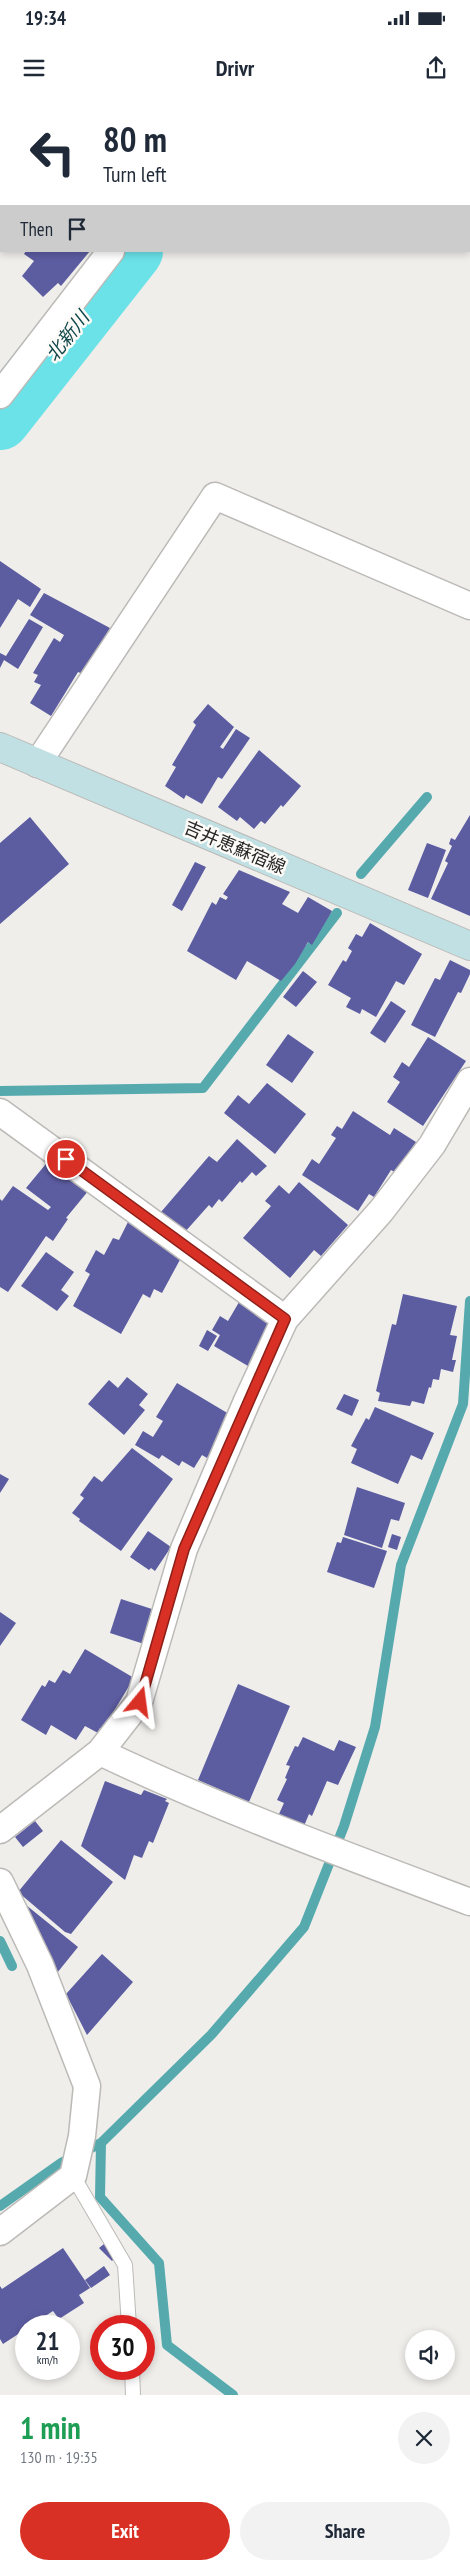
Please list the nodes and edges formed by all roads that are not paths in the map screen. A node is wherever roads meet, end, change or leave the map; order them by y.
1 (109, 252) edge
2 (0, 395) edge
3 (470, 606) edge
4 (0, 747) edge
5 (37, 764) junction
6 (470, 946) edge
7 (470, 1081) edge
8 (0, 1112) edge
9 (285, 1319) junction
10 (100, 1752) junction
11 (0, 1830) edge
12 (0, 1882) edge
13 (470, 1902) edge
14 (73, 2176) junction
15 (0, 2232) edge
16 (128, 2315) edge
17 (132, 2380) edge
18 (133, 2395) edge

1 - 2 street
3 - 5 street
4 - 5 main road, 吉井恵蘇宿線
5 - 6 main road, 吉井恵蘇宿線
7 - 9 street
8 - 9 street
9 - 10 street
10 - 11 street
10 - 13 street
12 - 14 street
14 - 15 street
14 - 16 lane
17 - 18 lane

